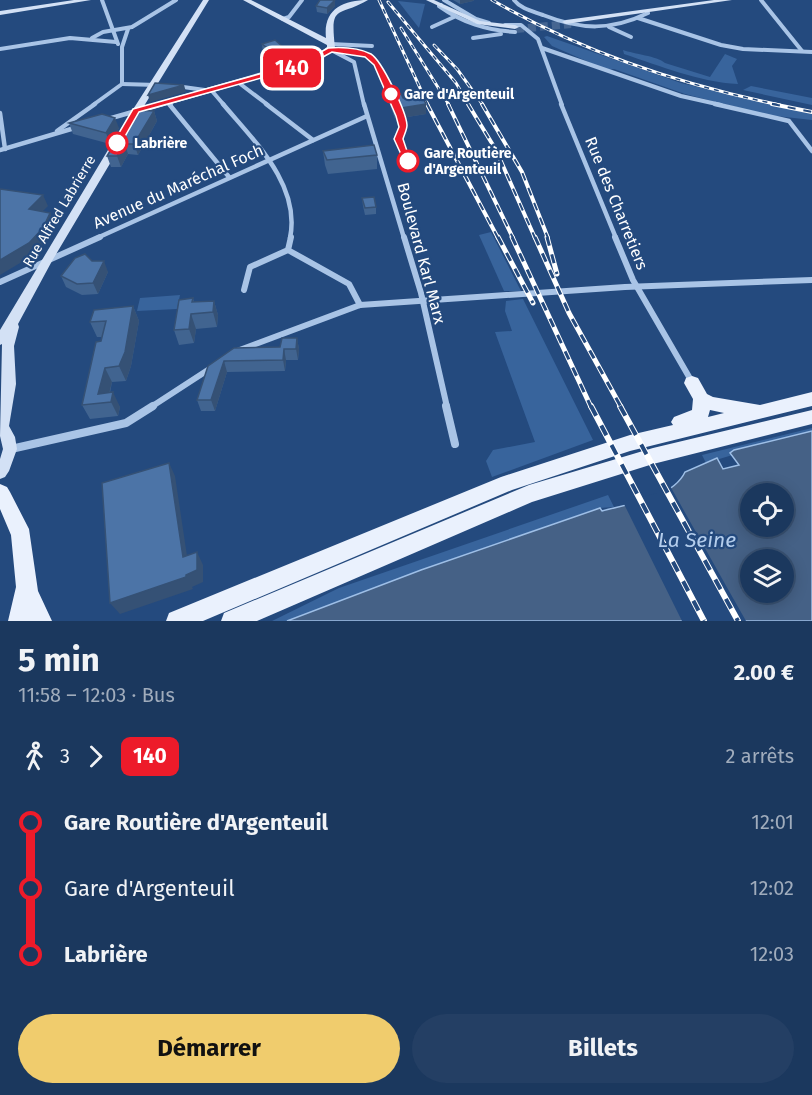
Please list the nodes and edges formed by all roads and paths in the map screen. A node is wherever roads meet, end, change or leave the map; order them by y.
1 (88, 0) edge
2 (102, 0) edge
3 (176, 0) edge
4 (206, 0) edge
5 (246, 0) edge
6 (302, 0) edge
7 (365, 0) edge
8 (430, 0) edge
9 (514, 0) edge
10 (729, 0) edge
11 (761, 0) edge
12 (442, 2) edge
13 (663, 10) junction
14 (0, 13) edge
15 (648, 13) junction
16 (454, 17) junction
17 (638, 18) junction
18 (283, 19) junction
19 (432, 27) dead end
20 (609, 27) junction
21 (128, 29) junction
22 (516, 29) junction
23 (529, 30) junction
24 (112, 31) junction
25 (329, 34) junction
26 (313, 36) junction
27 (631, 37) dead end
28 (92, 38) junction
29 (473, 38) dead end
30 (116, 42) junction
31 (372, 46) dead end
32 (122, 47) junction
33 (331, 47) junction
34 (542, 48) junction
35 (0, 49) edge
36 (802, 51) junction
37 (812, 52) edge
38 (239, 83) junction
39 (122, 84) junction
40 (153, 85) junction
41 (212, 91) junction
42 (168, 102) junction
43 (136, 111) junction
44 (0, 112) edge
45 (367, 116) junction
46 (99, 121) edge
47 (89, 124) edge
48 (52, 134) junction
49 (313, 140) junction
50 (2, 149) edge
51 (812, 151) edge
52 (268, 160) junction
53 (229, 177) junction
54 (288, 250) junction
55 (46, 261) junction
56 (812, 280) edge
57 (0, 282) edge
58 (638, 286) junction
59 (244, 290) dead end
60 (423, 302) junction
61 (360, 305) junction
62 (16, 317) junction
63 (0, 340) edge
64 (234, 353) edge
65 (215, 366) edge
66 (692, 383) joint
67 (701, 399) junction
68 (812, 399) edge
69 (761, 412) junction
70 (812, 417) edge
71 (1, 426) edge
72 (630, 443) junction
73 (454, 444) dead end
74 (11, 449) junction
75 (0, 472) edge
76 (0, 493) edge
77 (26, 589) junction
78 (19, 621) edge
79 (41, 621) edge
80 (177, 621) edge
81 (232, 621) edge

1 - 14 main road
2 - 24 street
3 - 21 street
4 - 40 main road, Rue Alfred Labrierre
5 - 18 main road
6 - 18 street
7 - 25 main road
8 - 12 main road
8 - 22 main road
9 - 20 street
10 - 13 main road
11 - 36 street
12 - 16 street
12 - 22 main road
12 - 23 street
13 - 15 main road
13 - 15 main road
15 - 17 street
16 - 19 street
16 - 22 street
17 - 20 street
17 - 36 street
18 - 26 main road
20 - 27 street
21 - 24 street
21 - 32 street
22 - 23 street
22 - 29 street
23 - 34 street, Rue des Charretiers
24 - 28 street
24 - 30 street
25 - 26 main road
25 - 33 main road
26 - 33 main road
28 - 30 street
28 - 35 street
30 - 32 street
31 - 33 street
32 - 39 street
33 - 38 main road
33 - 45 street, Boulevard Karl Marx
34 - 51 street
34 - 58 street, Rue des Charretiers
36 - 37 street
38 - 41 main road
38 - 49 street
39 - 40 street
39 - 48 street
40 - 41 street
40 - 43 main road, Rue Alfred Labrierre
41 - 42 main road
41 - 52 street
42 - 43 main road
42 - 53 street
43 - 46 street
43 - 55 main road, Rue Alfred Labrierre
44 - 50 street
45 - 49 street, Avenue du Maréchal Foch
45 - 60 street, Boulevard Karl Marx
47 - 48 street
48 - 50 street
49 - 52 street, Avenue du Maréchal Foch
52 - 53 street, Avenue du Maréchal Foch
52 - 54 street
53 - 55 street, Avenue du Maréchal Foch
54 - 59 street
54 - 61 street
55 - 57 street, Avenue du Maréchal Foch
55 - 62 main road, Rue Alfred Labrierre
56 - 58 street
58 - 60 street
58 - 66 street, Rue des Charretiers
60 - 61 street
60 - 73 street, Boulevard Karl Marx
61 - 64 street
62 - 63 main road, Rue Alfred Labrierre
62 - 71 main road, Rue Alfred Labrierre
65 - 74 street
66 - 67 main road
67 - 69 main road
67 - 72 main road
68 - 69 main road
69 - 72 main road
70 - 81 main road
71 - 74 main road
72 - 80 main road
74 - 75 main road
76 - 77 main road
77 - 78 main road
77 - 79 main road

